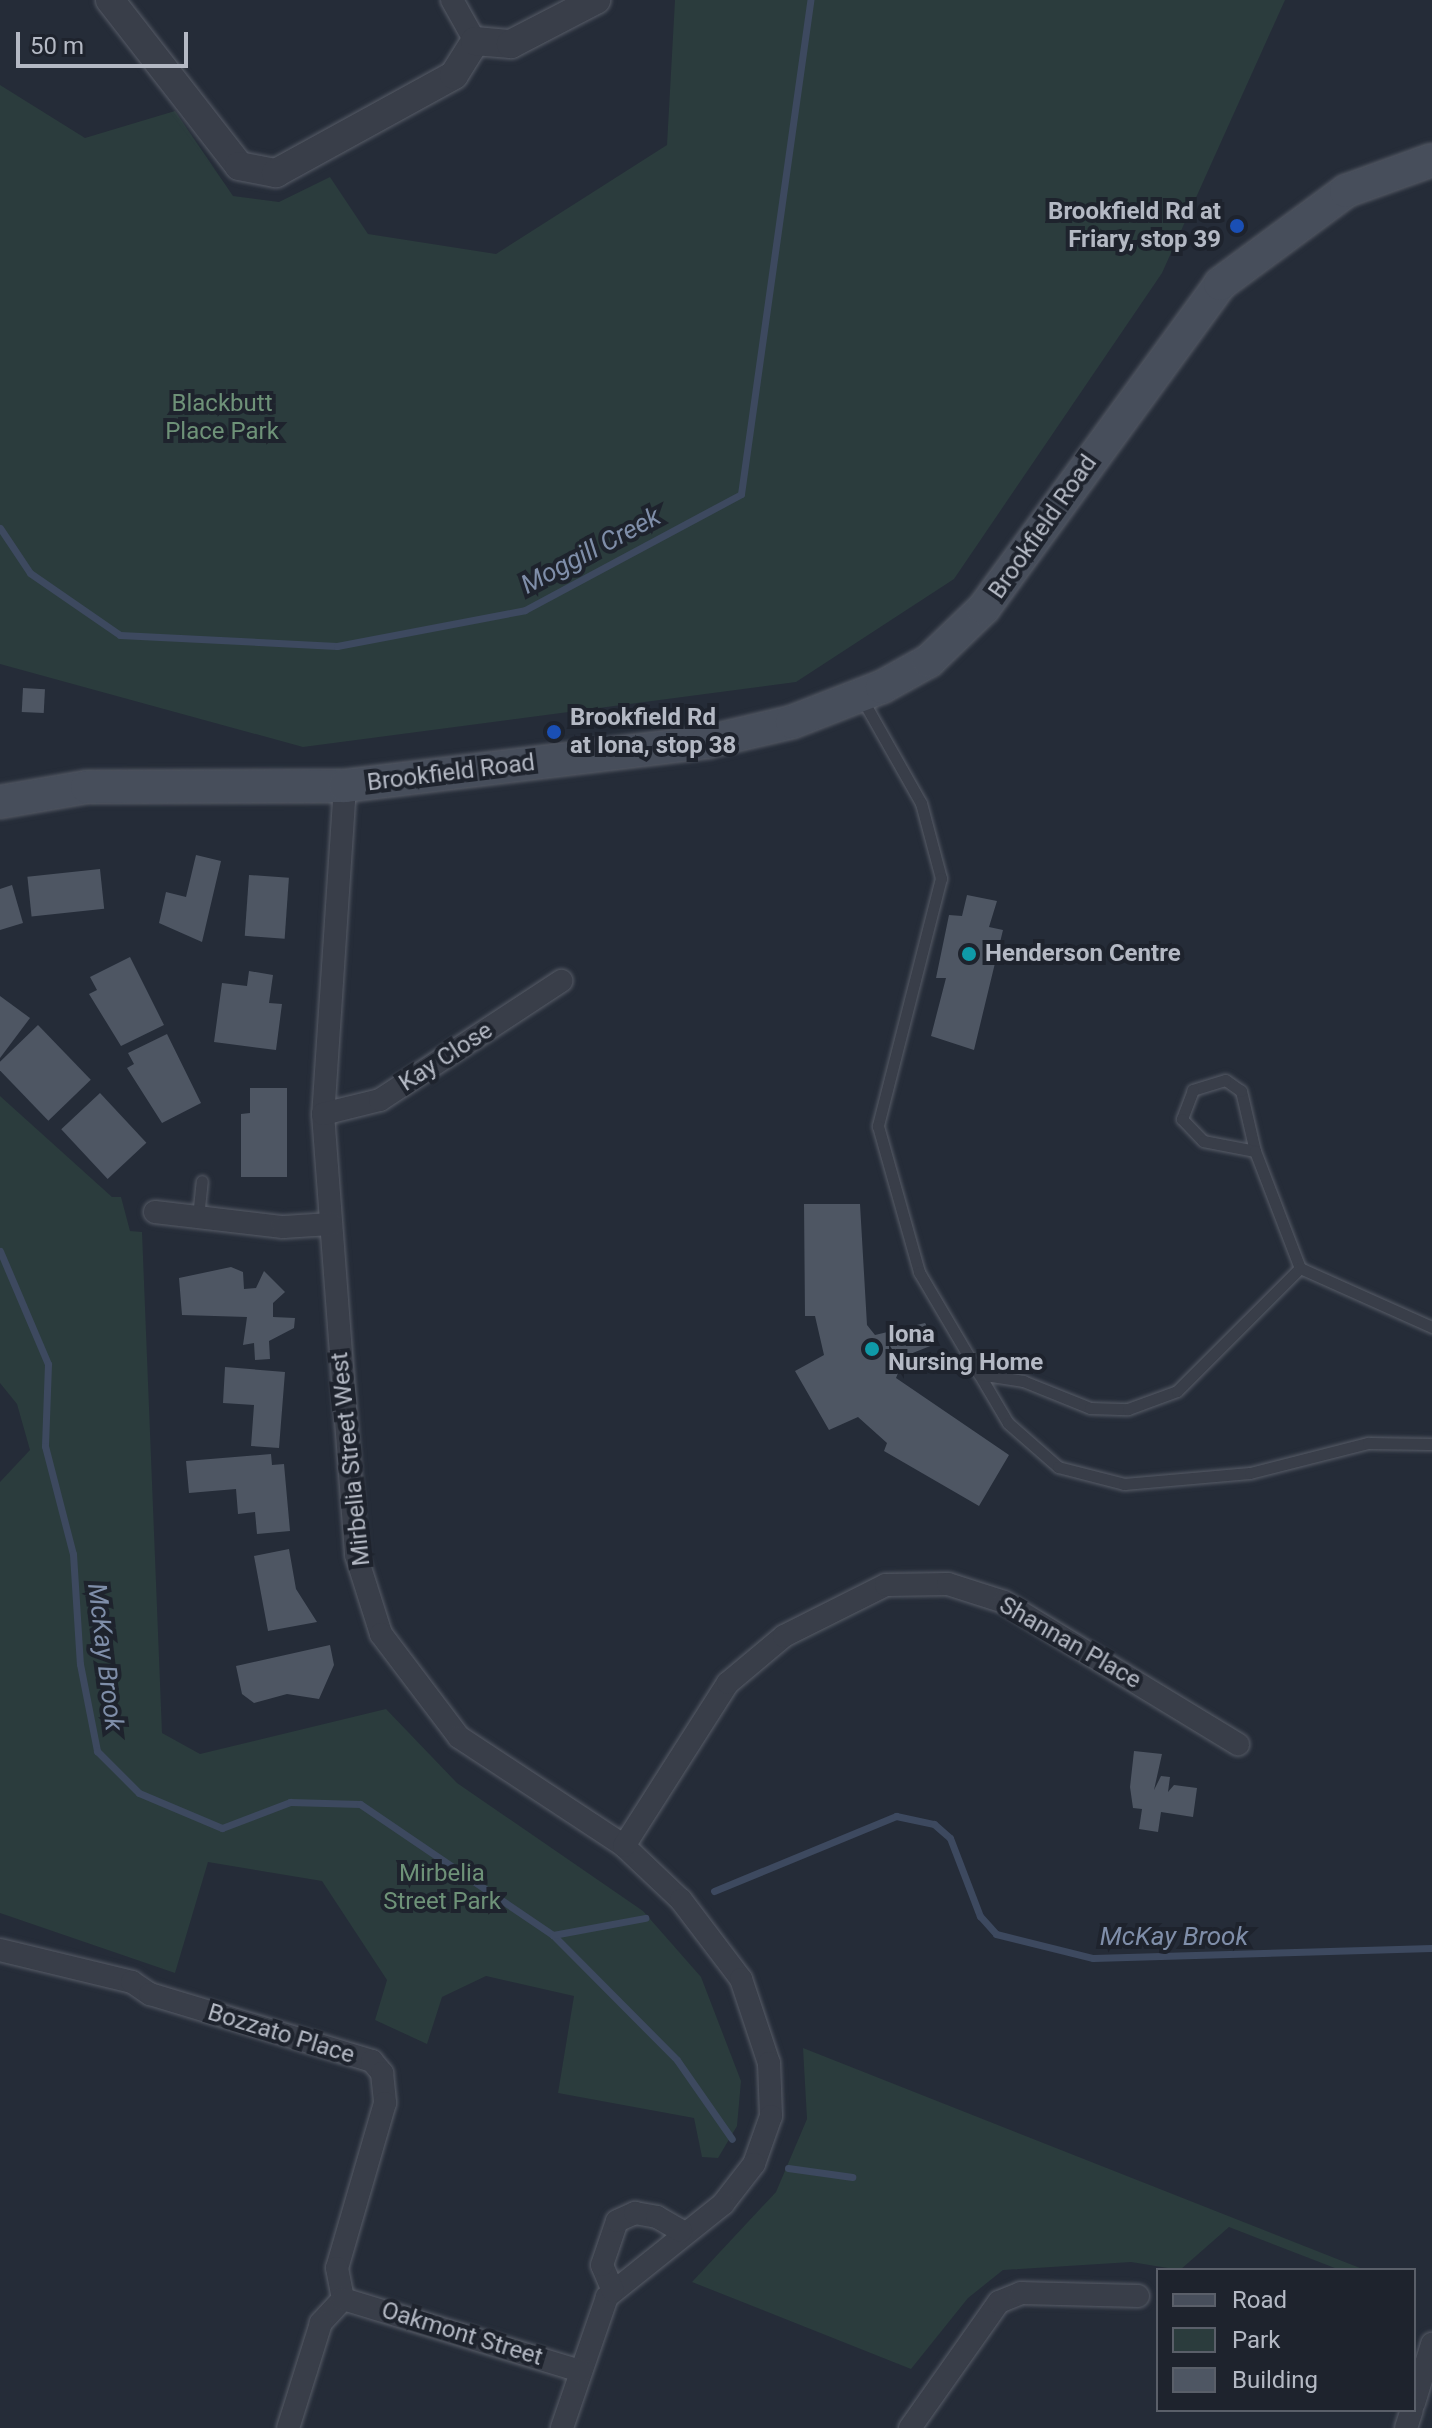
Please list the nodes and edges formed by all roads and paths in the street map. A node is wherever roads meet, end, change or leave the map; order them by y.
1 (110, 0) edge
2 (452, 0) edge
3 (596, 0) edge
4 (475, 41) junction
5 (1432, 160) edge
6 (861, 696) junction
7 (345, 786) junction
8 (0, 802) edge
9 (561, 981) dead end
10 (323, 1114) junction
11 (1255, 1151) junction
12 (202, 1181) dead end
13 (155, 1212) dead end
14 (198, 1217) junction
15 (331, 1224) junction
16 (1300, 1268) junction
17 (1432, 1327) edge
18 (979, 1374) junction
19 (1432, 1444) edge
20 (1238, 1744) dead end
21 (624, 1846) junction
22 (0, 1950) edge
23 (681, 2231) junction
24 (613, 2291) junction
25 (1138, 2296) dead end
26 (343, 2299) junction
27 (1432, 2344) edge
28 (580, 2371) junction
29 (1416, 2396) edge
30 (288, 2428) edge
31 (562, 2428) edge
32 (910, 2428) edge

1 - 4 street
2 - 4 street
3 - 4 street
5 - 6 main road, Brookfield Road
6 - 7 main road, Brookfield Road
6 - 18 lane
7 - 8 main road, Brookfield Road
7 - 10 street, Mirbelia Street West
9 - 10 street, Kay Close
10 - 15 street, Mirbelia Street West
11 - 11 lane
11 - 16 lane
12 - 14 lane
13 - 14 street
14 - 15 street
15 - 21 street, Mirbelia Street West
16 - 17 lane
16 - 18 lane
18 - 19 lane
20 - 21 street, Shannan Place
21 - 23 street, Mirbelia Street West
22 - 26 street, Bozzato Place
23 - 24 street, Mirbelia Street West
23 - 24 street
24 - 28 street, Mirbelia Street West
25 - 32 street
26 - 28 street, Oakmont Street
26 - 30 street
27 - 29 street
28 - 31 street, Mirbelia Street West

